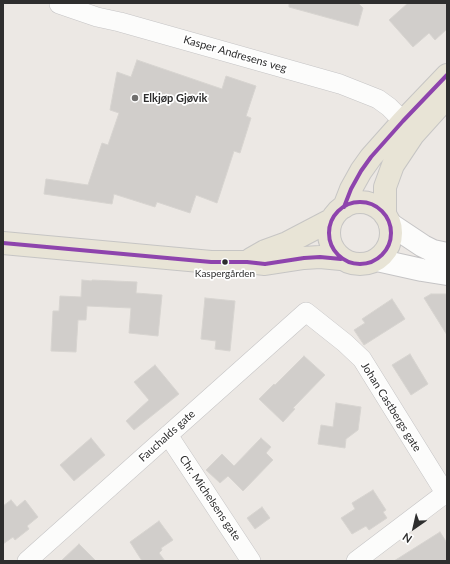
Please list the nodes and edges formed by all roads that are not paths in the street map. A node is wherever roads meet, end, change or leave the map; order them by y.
1 (59, 4) dead end
2 (447, 75) edge
3 (447, 97) edge
4 (403, 121) junction
5 (337, 213) junction
6 (387, 219) junction
7 (3, 243) edge
8 (447, 254) edge
9 (341, 259) junction
10 (377, 260) junction
11 (247, 262) junction
12 (447, 274) edge
13 (306, 312) joint
14 (168, 435) junction
15 (447, 494) edge
16 (27, 561) edge
17 (251, 561) edge
18 (356, 561) edge

1 - 4 street, Kasper Andresens veg
2 - 4 main road
3 - 6 main road
4 - 5 main road
5 - 6 main road
5 - 9 main road
5 - 11 main road
6 - 8 main road
6 - 10 main road
7 - 11 main road
9 - 10 main road
9 - 11 main road
10 - 12 main road
13 - 14 street, Fauchalds gate
13 - 15 street, Johan Castbergs gate
14 - 16 street, Fauchalds gate
14 - 17 street, Chr. Michelsens gate
15 - 18 street

